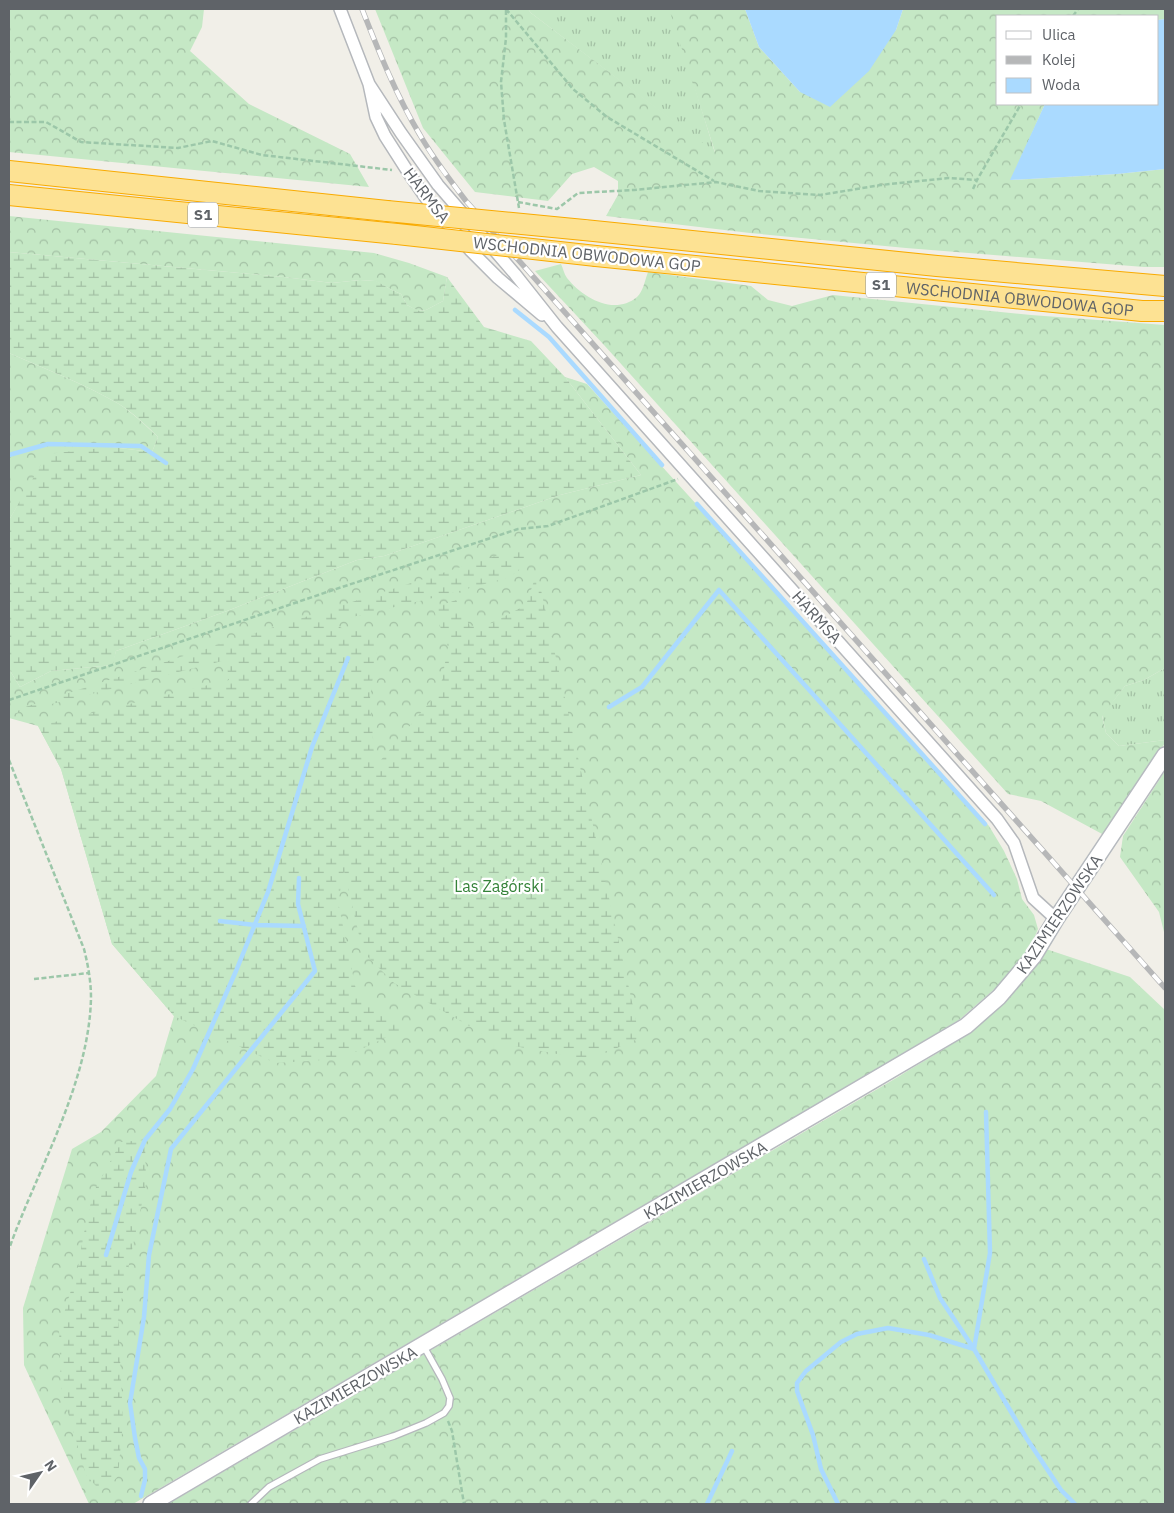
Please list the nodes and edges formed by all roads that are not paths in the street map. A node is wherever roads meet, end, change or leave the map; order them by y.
1 (340, 9) edge
2 (369, 84) junction
3 (9, 171) edge
4 (9, 195) edge
5 (1165, 286) edge
6 (1165, 311) edge
7 (557, 327) junction
8 (1165, 755) edge
9 (1056, 919) junction
10 (423, 1346) junction
11 (151, 1504) edge
12 (251, 1504) edge

1 - 2 street, HARMSA
2 - 7 street, HARMSA
2 - 7 street, HARMSA
3 - 5 highway, WSCHODNIA OBWODOWA GOP / S1, bridge
4 - 6 highway, WSCHODNIA OBWODOWA GOP / S1, bridge
7 - 9 street, HARMSA
8 - 9 street, KAZIMIERZOWSKA
9 - 10 street, KAZIMIERZOWSKA
10 - 11 street, KAZIMIERZOWSKA
10 - 12 lane

